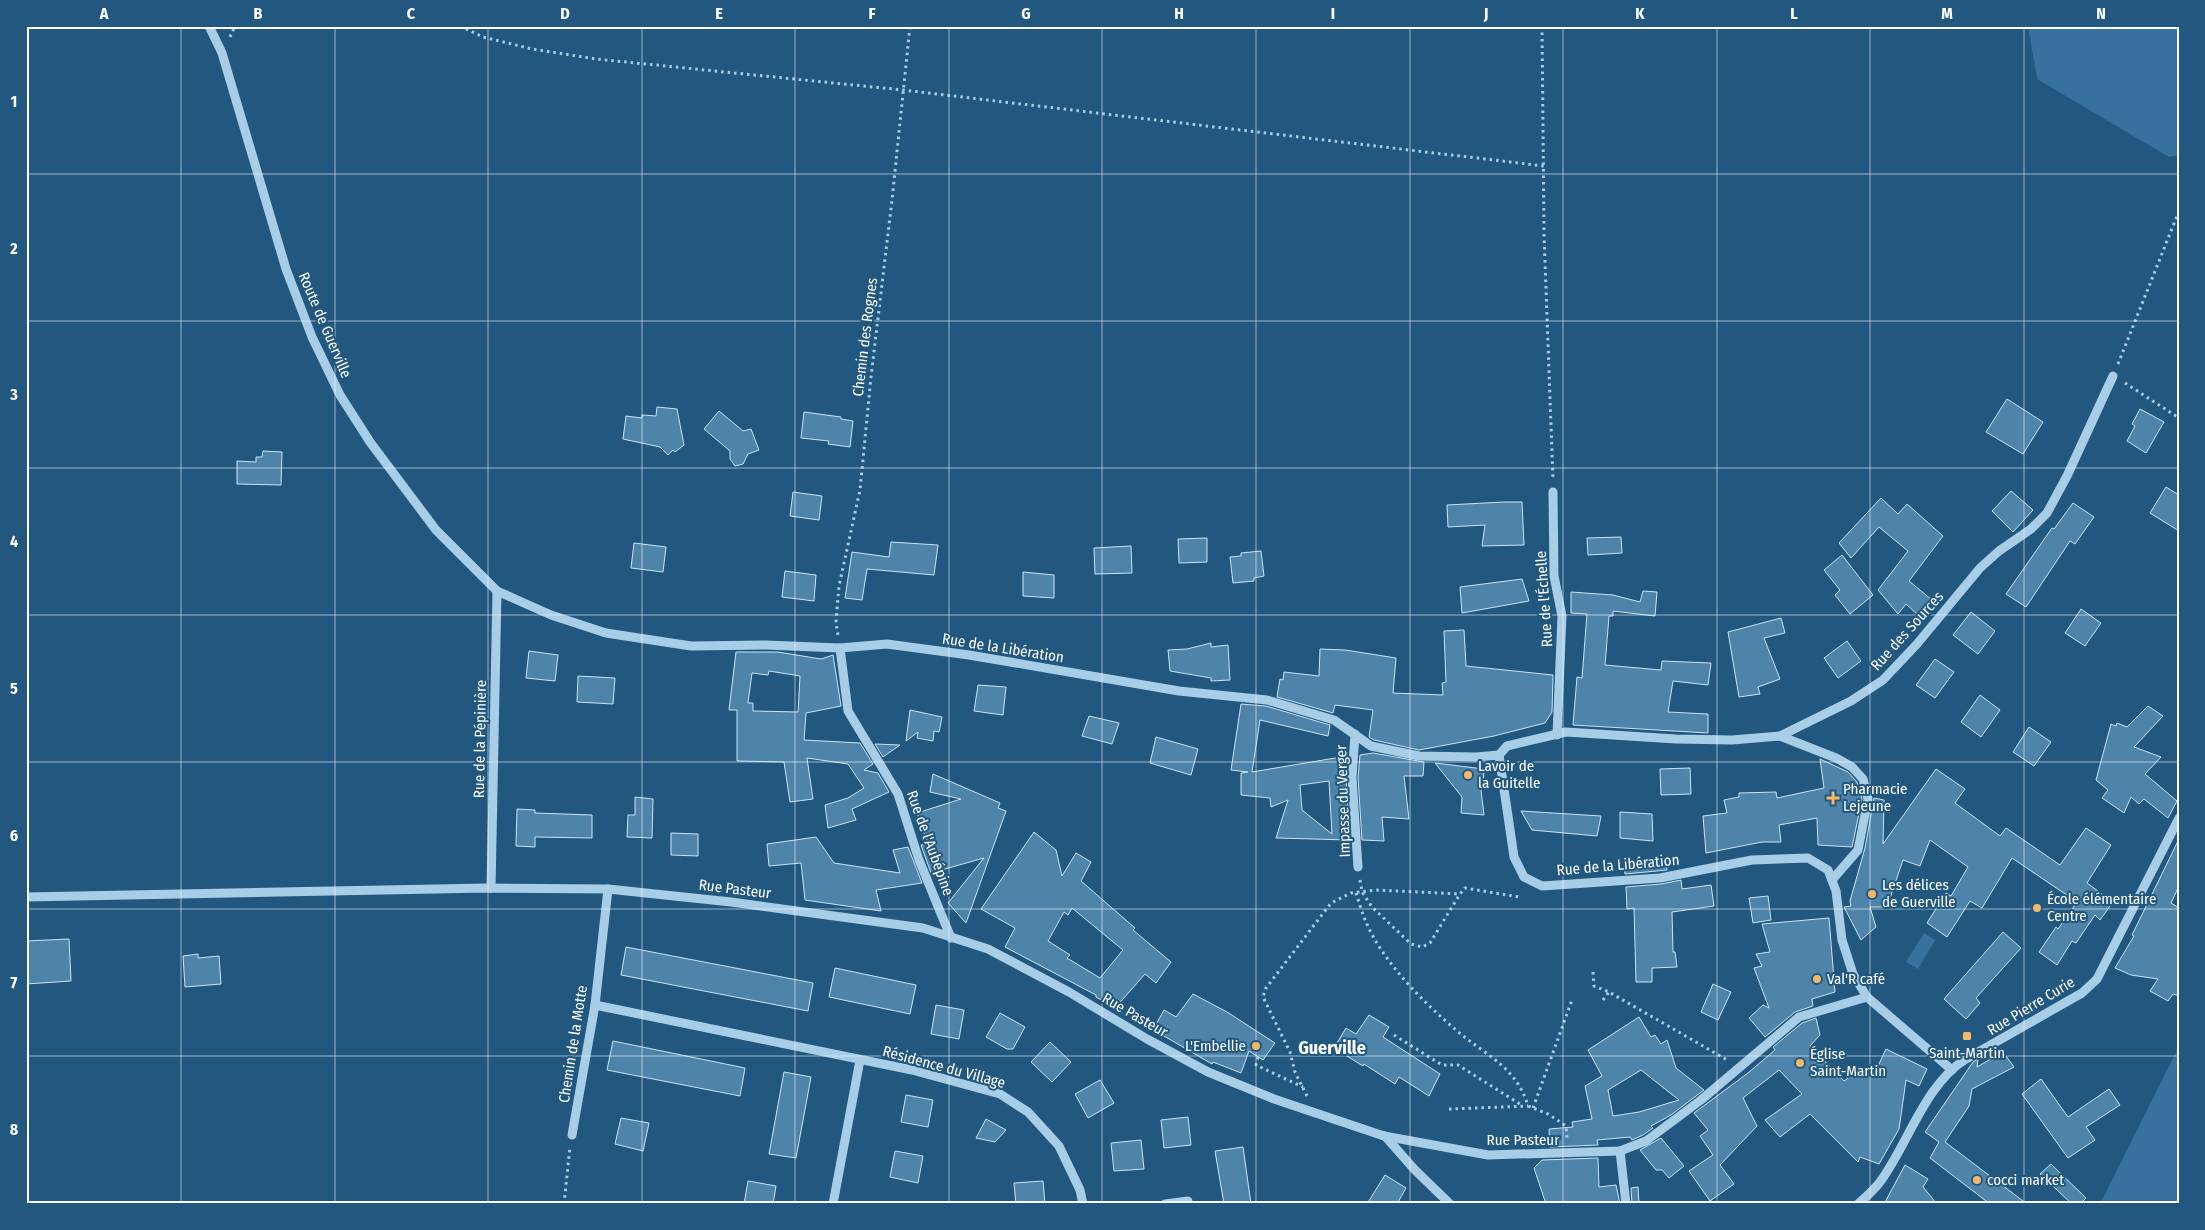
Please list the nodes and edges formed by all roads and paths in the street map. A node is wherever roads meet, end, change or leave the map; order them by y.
1 (209, 26) edge
2 (460, 26) edge
3 (910, 26) edge
4 (1542, 26) edge
5 (903, 90) junction
6 (1544, 166) junction
7 (2179, 211) edge
8 (2113, 376) junction
9 (2179, 418) edge
10 (1553, 492) joint
11 (497, 591) junction
12 (840, 648) junction
13 (1354, 734) junction
14 (1557, 735) junction
15 (1780, 736) junction
16 (1499, 755) junction
17 (2179, 818) edge
18 (1358, 867) joint
19 (1832, 880) junction
20 (491, 888) junction
21 (608, 889) junction
22 (1362, 892) junction
23 (1356, 893) junction
24 (1460, 894) junction
25 (26, 897) edge
26 (1519, 897) dead end
27 (951, 938) junction
28 (1593, 972) dead end
29 (1609, 992) junction
30 (1867, 997) junction
31 (1572, 1000) dead end
32 (1603, 1000) dead end
33 (595, 1005) junction
34 (1394, 1035) dead end
35 (1258, 1057) dead end
36 (860, 1060) junction
37 (1740, 1067) junction
38 (1952, 1070) junction
39 (1303, 1087) junction
40 (1523, 1106) junction
41 (1528, 1106) junction
42 (1532, 1108) junction
43 (1449, 1109) dead end
44 (1315, 1112) junction
45 (572, 1135) joint
46 (1384, 1136) junction
47 (1620, 1152) junction
48 (1568, 1153) junction
49 (1188, 1201) dead end
50 (564, 1204) edge
51 (833, 1204) edge
52 (1083, 1204) edge
53 (1165, 1204) edge
54 (1450, 1204) edge
55 (1626, 1204) edge
56 (1858, 1204) edge

1 - 11 street, Route de Guerville
2 - 5 path
3 - 5 path, Chemin des Rognes
4 - 6 path
5 - 6 path
5 - 12 path, Chemin des Rognes
6 - 10 path
7 - 8 path
8 - 9 path
8 - 15 street, Rue des Sources
10 - 14 street, Rue de l'Échelle
11 - 12 street, Rue de la Libération
11 - 20 street, Rue de la Pépinière
12 - 13 street, Rue de la Libération
12 - 27 street, Rue de l'Aubépine
13 - 16 street, Rue de la Libération
13 - 18 street, Impasse du Verger
14 - 15 street, Rue des Sources
14 - 16 street, Rue de la Libération
15 - 19 street
16 - 19 street, Rue de la Libération
17 - 38 street, Rue Pierre Curie
18 - 22 path
19 - 30 street
20 - 21 street, Rue Pasteur
20 - 25 street, Rue Pasteur
21 - 27 street, Rue Pasteur
21 - 33 street, Chemin de la Motte
22 - 23 path
22 - 24 path
22 - 24 path
23 - 39 path
23 - 41 path
24 - 26 path
27 - 44 street, Rue Pasteur
28 - 29 path
29 - 32 path
29 - 37 path
30 - 37 street, Rue Pasteur
30 - 38 street
31 - 42 path
33 - 36 street, Résidence du Village
33 - 45 street, Chemin de la Motte
34 - 40 path
35 - 39 path
36 - 51 street, Résidence du Village
36 - 52 street, Résidence du Village
37 - 47 street, Rue Pasteur
38 - 56 street, Rue Pierre Curie
39 - 44 path
40 - 41 path
40 - 43 path
41 - 42 path
42 - 48 path
44 - 46 street, Rue Pasteur
45 - 50 path
46 - 48 street, Rue Pasteur
46 - 54 street
47 - 48 street, Rue Pasteur
47 - 55 street
49 - 53 street

